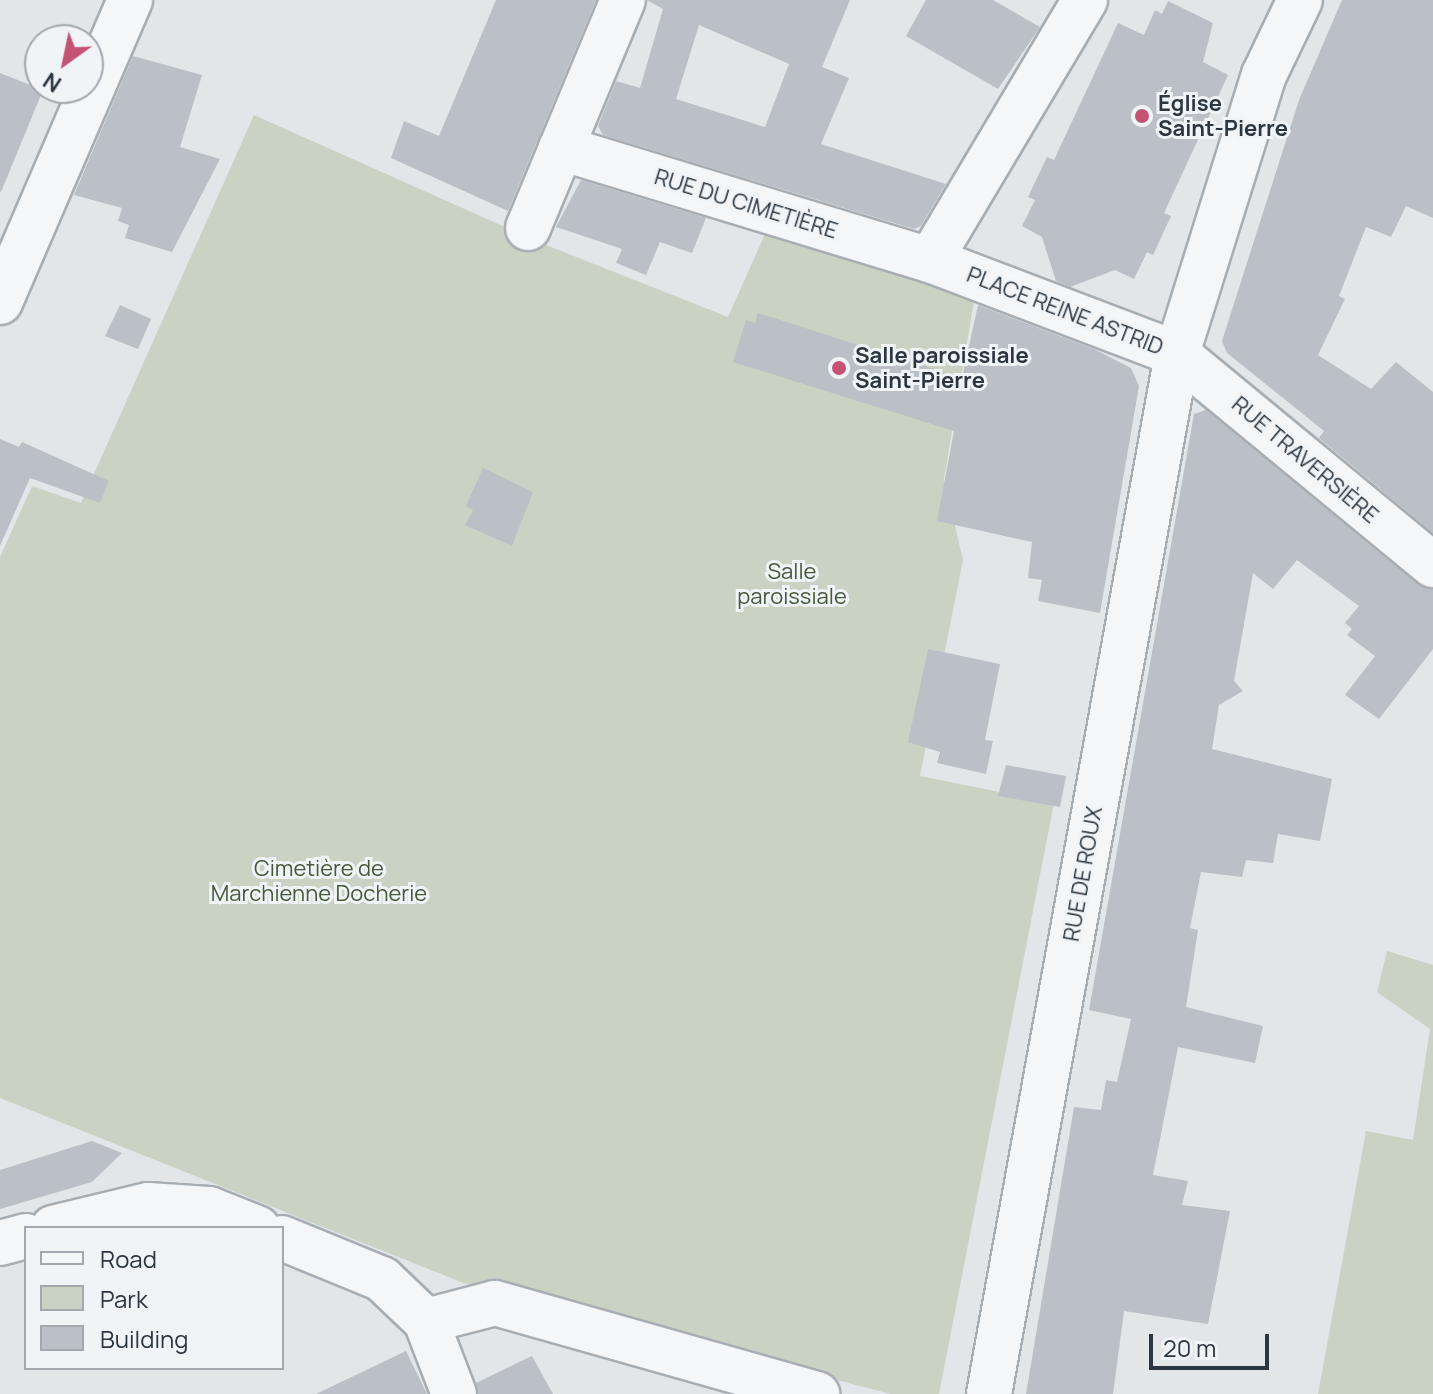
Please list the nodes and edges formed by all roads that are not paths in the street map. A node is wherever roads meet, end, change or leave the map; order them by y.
1 (130, 0) edge
2 (623, 0) edge
3 (1085, 0) edge
4 (1300, 0) edge
5 (561, 148) junction
6 (528, 228) dead end
7 (930, 260) junction
8 (0, 302) edge
9 (1177, 354) junction
10 (1433, 565) edge
11 (61, 1226) edge
12 (252, 1226) edge
13 (24, 1237) edge
14 (284, 1239) edge
15 (0, 1243) edge
16 (426, 1321) junction
17 (454, 1394) edge
18 (817, 1394) edge
19 (989, 1394) edge

1 - 8 street
2 - 5 street
3 - 7 street
4 - 9 street, PLACE REINE ASTRID
5 - 6 street
5 - 7 street, RUE DU CIMETIÈRE
7 - 9 street, PLACE REINE ASTRID
9 - 10 street, RUE TRAVERSIÈRE
9 - 19 street, RUE DE ROUX
11 - 12 street
13 - 15 street
14 - 16 street
16 - 17 street
16 - 18 street

